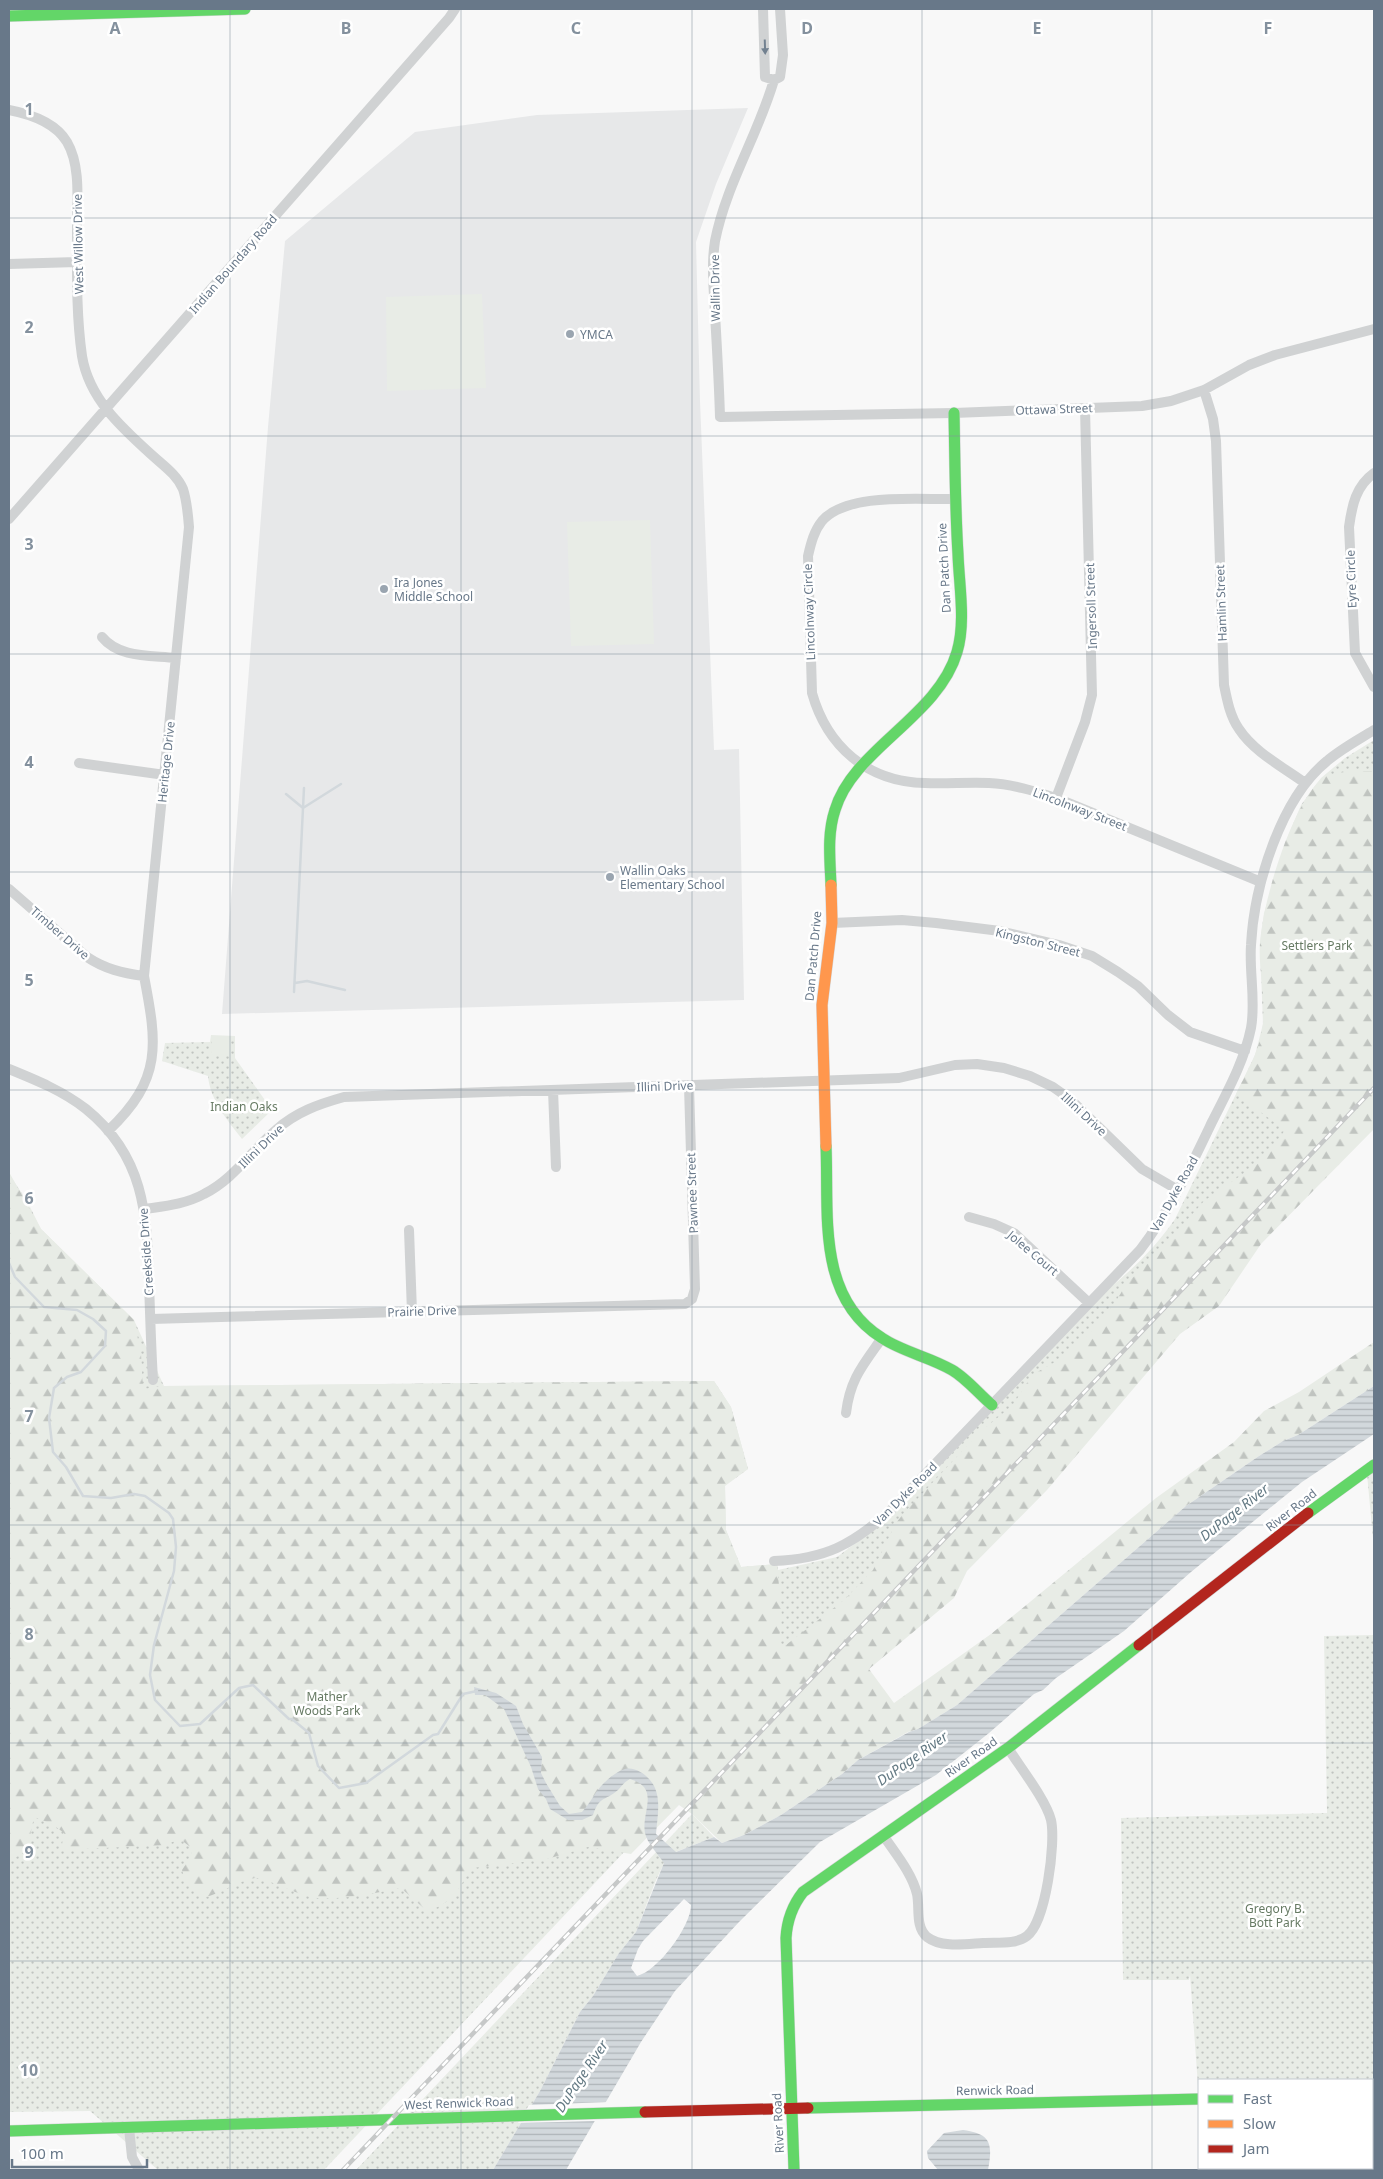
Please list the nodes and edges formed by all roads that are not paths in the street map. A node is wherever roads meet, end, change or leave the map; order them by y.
1 (245, 9) edge
2 (455, 9) edge
3 (763, 9) edge
4 (780, 9) edge
5 (9, 16) edge
6 (774, 80) junction
7 (9, 110) edge
8 (77, 262) junction
9 (9, 264) edge
10 (1374, 329) edge
11 (1204, 390) junction
12 (1085, 408) junction
13 (106, 409) junction
14 (954, 413) junction
15 (720, 417) joint
16 (1374, 473) edge
17 (955, 499) junction
18 (9, 519) edge
19 (102, 637) dead end
20 (176, 658) junction
21 (1374, 687) edge
22 (1374, 730) edge
23 (79, 763) dead end
24 (863, 765) junction
25 (165, 775) junction
26 (1305, 784) junction
27 (1056, 798) junction
28 (1261, 882) junction
29 (9, 889) edge
30 (832, 923) junction
31 (144, 976) junction
32 (1245, 1051) junction
33 (9, 1069) edge
34 (823, 1081) junction
35 (689, 1086) junction
36 (553, 1090) junction
37 (108, 1131) junction
38 (556, 1167) dead end
39 (1178, 1190) junction
40 (145, 1209) junction
41 (969, 1217) dead end
42 (409, 1230) dead end
43 (692, 1299) joint
44 (1089, 1303) junction
45 (412, 1312) junction
46 (151, 1319) junction
47 (882, 1338) junction
48 (152, 1380) dead end
49 (992, 1405) junction
50 (846, 1413) dead end
51 (1374, 1465) edge
52 (774, 1561) dead end
53 (1008, 1748) junction
54 (883, 1835) junction
55 (1198, 2099) edge
56 (791, 2109) junction
57 (129, 2128) junction
58 (9, 2131) edge
59 (139, 2170) edge
60 (794, 2170) edge

1 - 5 street
2 - 13 street, Indian Boundary Road
3 -> 6 street
4 - 6 street, Wallin Drive
6 - 15 street, Wallin Drive
7 - 8 street, West Willow Drive
8 - 9 street
8 - 13 street, West Willow Drive
10 - 11 street, Ottawa Street
11 - 12 street, Ottawa Street
11 - 26 street, Hamlin Street
12 - 14 street, Ottawa Street
12 - 27 street, Ingersoll Street
13 - 18 street, Indian Boundary Road
13 - 20 street, Heritage Drive
14 - 15 street, Ottawa Street
14 - 17 street, Dan Patch Drive
16 - 21 street, Eyre Circle
17 - 24 street, Dan Patch Drive
17 - 24 street, Lincolnway Circle
19 - 20 street
20 - 25 street, Heritage Drive
22 - 26 street, Van Dyke Road
23 - 25 street
24 - 27 street, Lincolnway Street
24 - 30 street, Dan Patch Drive
25 - 31 street, Heritage Drive
26 - 28 street, Van Dyke Road
27 - 28 street, Lincolnway Street
28 - 32 street, Van Dyke Road
29 - 31 street, Timber Drive
30 - 32 street, Kingston Street
30 - 34 street, Dan Patch Drive
31 - 37 street, Heritage Drive
32 - 39 street, Van Dyke Road
33 - 37 street, Creekside Drive
34 - 35 street, Illini Drive
34 - 39 street, Illini Drive
34 - 47 street, Dan Patch Drive
35 - 36 street, Illini Drive
35 - 43 street, Pawnee Street
36 - 38 street
36 - 40 street, Illini Drive
37 - 40 street, Creekside Drive
39 - 44 street, Van Dyke Road
40 - 46 street, Creekside Drive
41 - 44 street, Jolee Court
42 - 45 street
43 - 45 street, Prairie Drive
44 - 49 street, Van Dyke Road
45 - 46 street, Prairie Drive
46 - 48 street, Creekside Drive
47 - 49 street, Dan Patch Drive
47 - 50 street
49 - 52 street, Van Dyke Road
51 - 53 street, River Road
53 - 54 street, River Road
53 - 54 street
54 - 56 street, River Road
55 - 56 street, Renwick Road
56 - 57 street, West Renwick Road
56 - 60 street, River Road
57 - 58 street, West Renwick Road
57 - 59 street

